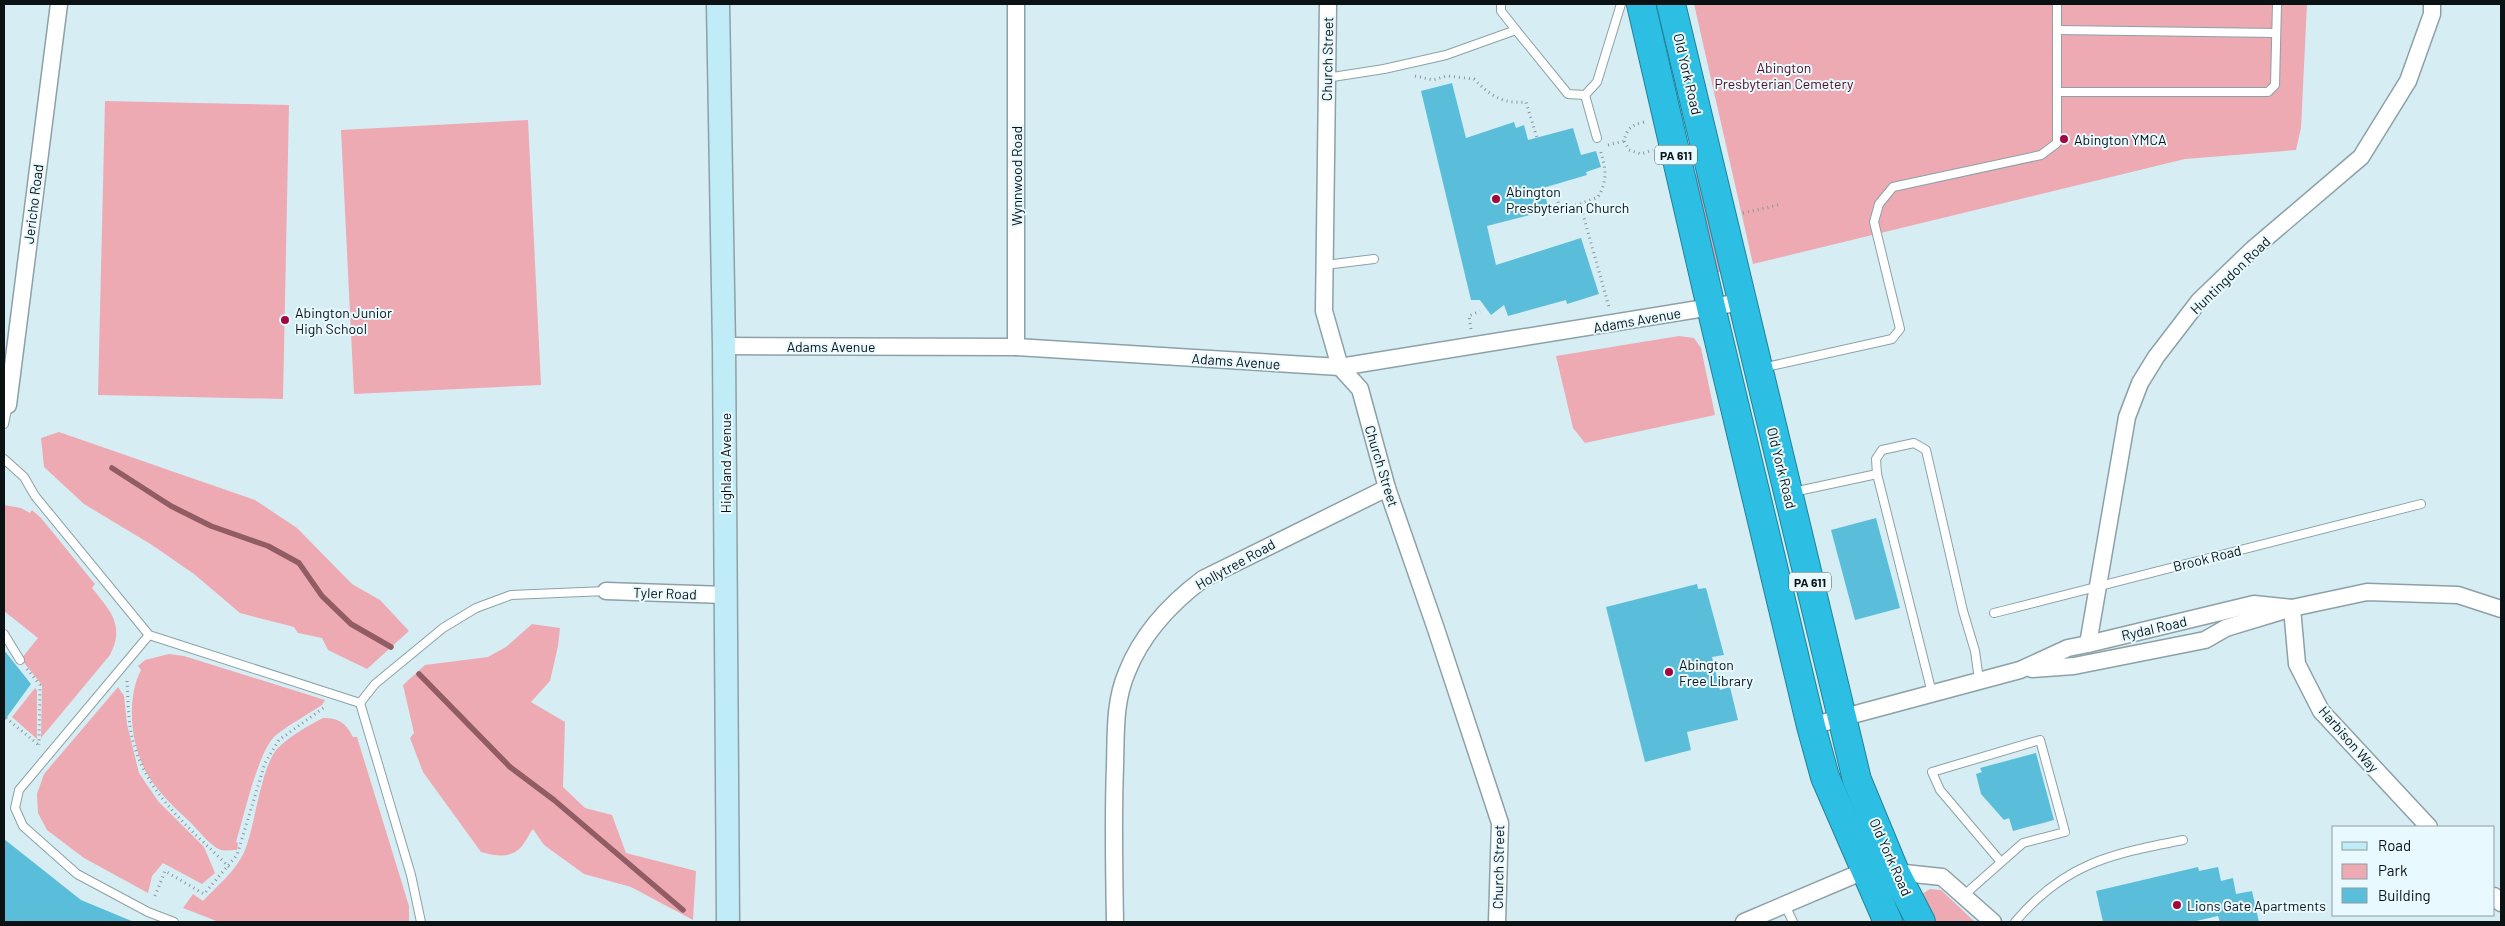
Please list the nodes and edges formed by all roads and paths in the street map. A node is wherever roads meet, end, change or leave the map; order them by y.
1 (58, 4) edge
2 (718, 4) edge
3 (1016, 4) edge
4 (1328, 4) edge
5 (1501, 4) edge
6 (1620, 4) edge
7 (1641, 4) edge
8 (1671, 4) edge
9 (2057, 4) edge
10 (2277, 4) edge
11 (2432, 4) edge
12 (1516, 30) junction
13 (2057, 30) junction
14 (2276, 33) junction
15 (1326, 78) junction
16 (1474, 79) dead end
17 (2057, 92) junction
18 (1585, 95) junction
19 (1652, 120) dead end
20 (1536, 138) dead end
21 (1597, 138) dead end
22 (1624, 141) junction
23 (1658, 148) dead end
24 (1556, 192) dead end
25 (1580, 204) junction
26 (1778, 205) dead end
27 (1560, 208) junction
28 (1551, 211) dead end
29 (1743, 213) dead end
30 (1374, 259) dead end
31 (1325, 265) junction
32 (1742, 302) junction
33 (1710, 307) junction
34 (1610, 310) dead end
35 (1480, 311) dead end
36 (1472, 332) dead end
37 (724, 346) junction
38 (1016, 347) junction
39 (1340, 367) junction
40 (1758, 368) junction
41 (8, 405) joint
42 (4, 424) edge
43 (4, 459) edge
44 (1877, 474) junction
45 (1387, 488) junction
46 (1788, 493) junction
47 (2421, 504) dead end
48 (2098, 586) junction
49 (606, 591) joint
50 (725, 595) junction
51 (2292, 608) junction
52 (2501, 609) edge
53 (1994, 613) dead end
54 (2149, 629) junction
55 (4, 634) edge
56 (149, 635) junction
57 (2088, 644) junction
58 (2152, 651) junction
59 (20, 660) joint
60 (2020, 670) junction
61 (132, 675) dead end
62 (1980, 680) junction
63 (1932, 693) junction
64 (360, 703) junction
65 (328, 704) dead end
66 (1842, 717) junction
67 (6, 718) dead end
68 (1811, 726) junction
69 (40, 746) junction
70 (50, 754) junction
71 (2428, 826) edge
72 (2183, 840) dead end
73 (2001, 862) junction
74 (229, 867) junction
75 (1864, 871) junction
76 (1896, 872) junction
77 (155, 896) dead end
78 (1963, 896) junction
79 (1785, 905) junction
80 (174, 922) edge
81 (421, 922) edge
82 (728, 922) edge
83 (1114, 922) edge
84 (1497, 922) edge
85 (1744, 922) edge
86 (1793, 922) edge
87 (1888, 922) edge
88 (1921, 922) edge
89 (1993, 922) edge
90 (2015, 922) edge

1 - 41 street, Jericho Road
2 - 37 street, Highland Avenue
3 - 38 street, Wynnwood Road
4 - 15 street, Church Street
5 - 12 lane
6 - 18 lane
7 - 33 highway, PA 611
8 - 32 highway, Old York Road / PA 611
9 - 13 lane
10 - 14 lane
11 - 48 street, Huntingdon Road
12 - 15 lane
12 - 18 lane
13 - 14 lane
13 - 17 lane
14 - 17 lane
15 - 31 street, Church Street
16 - 20 path
17 - 40 lane
18 - 21 lane
19 - 22 path
22 - 23 path
22 - 25 path
24 - 27 path
25 - 27 path
25 - 34 path
26 - 29 path
27 - 28 path
30 - 31 lane
31 - 39 street, Church Street
32 - 33 street, Adams Avenue
32 - 40 highway, Old York Road / PA 611
33 - 39 street, Adams Avenue
33 - 68 highway, PA 611
35 - 36 path
37 - 38 street, Adams Avenue
37 - 50 street, Highland Avenue
38 - 39 street, Adams Avenue
39 - 45 street, Church Street
40 - 46 highway, Old York Road / PA 611
41 - 42 lane
43 - 56 lane
44 - 46 lane
44 - 62 lane
44 - 63 lane
45 - 83 street, Hollytree Road
45 - 84 street, Church Street
46 - 66 highway, Old York Road / PA 611
47 - 48 lane, Brook Road
48 - 53 lane, Brook Road
48 - 57 street, Huntingdon Road
49 - 50 street, Tyler Road
49 - 64 lane
50 - 82 street, Highland Avenue
51 - 52 street, Rydal Road
51 - 54 street, Rydal Road
51 - 58 street, Rydal Road
51 - 71 street, Harbison Way
54 - 57 street, Rydal Road
54 - 58 street
55 - 59 lane
56 - 64 lane
56 - 70 lane
57 - 60 street, Rydal Road
58 - 60 street, Rydal Road
59 - 69 path
60 - 62 street, Rydal Road
61 - 74 path
62 - 63 street, Rydal Road
63 - 66 street, Rydal Road
64 - 81 lane
65 - 74 path
66 - 68 street, Rydal Road
66 - 76 highway, Old York Road / PA 611
67 - 69 path
68 - 75 highway, PA 611
69 - 70 path
70 - 80 lane
72 - 90 lane
73 - 73 lane
73 - 78 lane
74 - 77 path
75 - 79 street
75 - 87 highway, PA 611
76 - 78 street
76 - 88 highway, Old York Road / PA 611
78 - 89 street
79 - 85 street
79 - 86 lane

